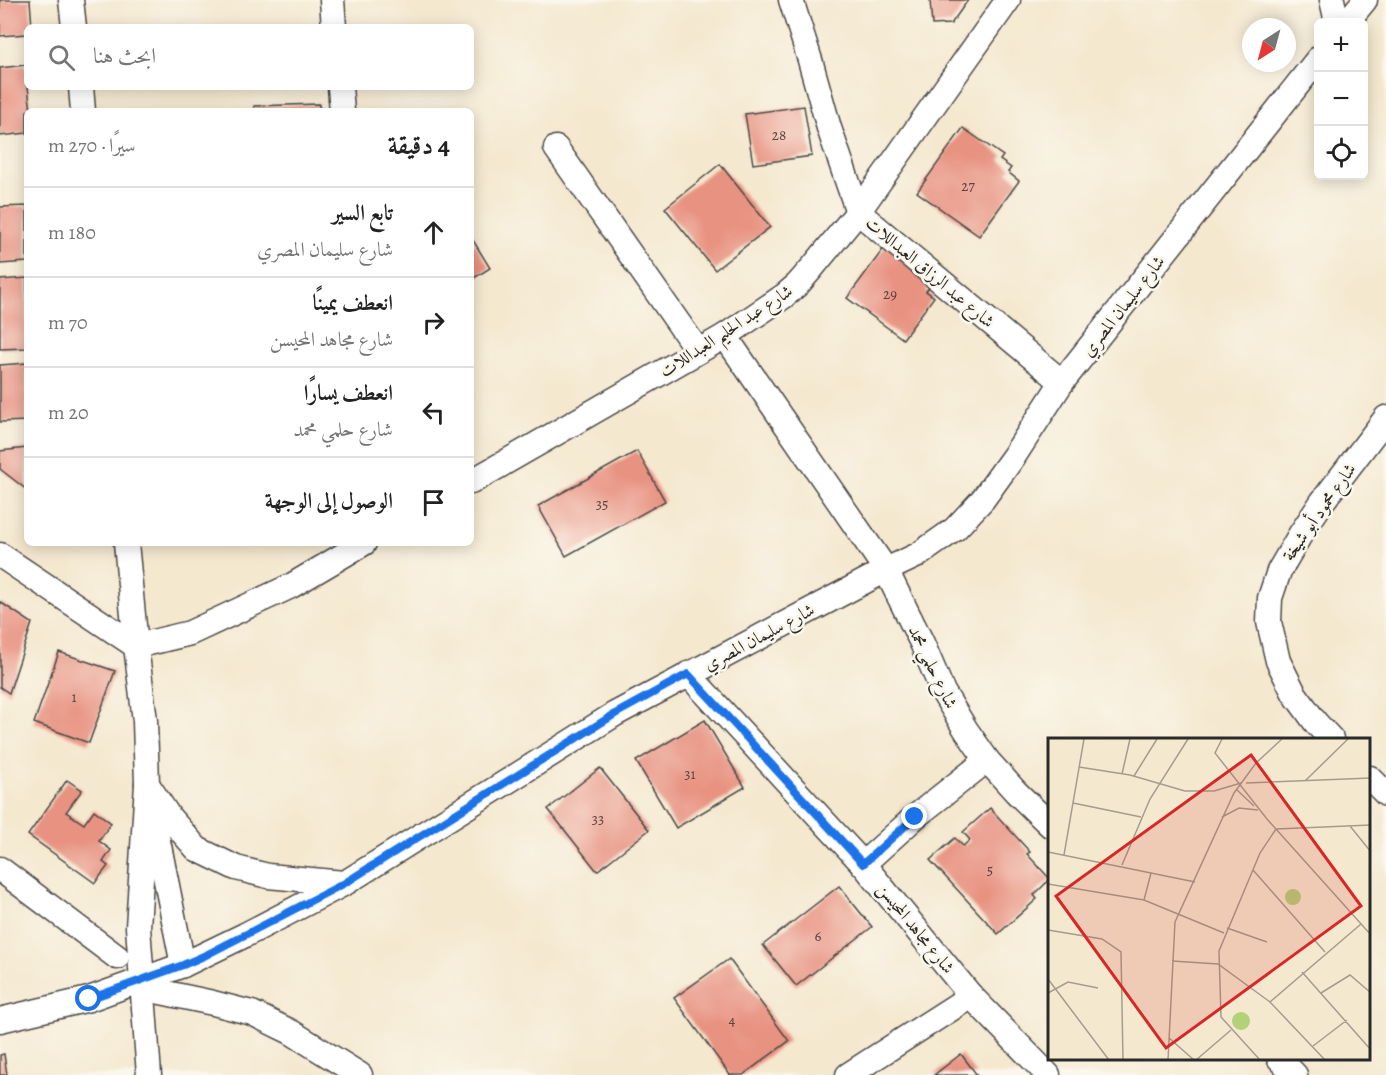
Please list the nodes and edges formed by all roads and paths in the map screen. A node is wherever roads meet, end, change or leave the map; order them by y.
1 (71, 0) edge
2 (332, 0) edge
3 (791, 0) edge
4 (1008, 0) edge
5 (1332, 0) edge
6 (1365, 0) edge
7 (1336, 18) edge
8 (1350, 18) edge
9 (74, 24) edge
10 (334, 24) edge
11 (1314, 64) edge
12 (81, 90) edge
13 (340, 90) edge
14 (83, 108) edge
15 (342, 108) edge
16 (556, 148) dead end
17 (858, 212) junction
18 (725, 336) junction
19 (698, 351) junction
20 (1062, 381) junction
21 (1386, 418) edge
22 (474, 480) edge
23 (126, 546) edge
24 (359, 546) edge
25 (0, 555) edge
26 (886, 570) junction
27 (136, 646) junction
28 (688, 674) junction
29 (1330, 738) edge
30 (987, 760) junction
31 (1371, 779) edge
32 (147, 784) junction
33 (1386, 794) edge
34 (1048, 823) edge
35 (863, 864) junction
36 (0, 869) edge
37 (345, 883) junction
38 (138, 927) junction
39 (117, 957) junction
40 (183, 965) junction
41 (142, 979) junction
42 (971, 996) junction
43 (89, 999) junction
44 (0, 1020) edge
45 (1280, 1060) edge
46 (150, 1075) edge
47 (360, 1075) edge
48 (848, 1075) edge
49 (1048, 1075) edge
50 (1295, 1075) edge

1 - 9 street
2 - 10 street
3 - 17 street, شارع عبد الرزاق العبداللات
4 - 17 street, شارع عبد الحليم العبداللات
5 - 7 street
6 - 8 street
11 - 20 street, شارع سليمان المصري
12 - 14 street
13 - 15 street
16 - 19 street
17 - 18 street, شارع عبد الحليم العبداللات
17 - 20 street, شارع عبد الرزاق العبداللات
18 - 19 street, شارع عبد الحليم العبداللات
18 - 26 street, شارع حلمي محمد
19 - 22 street, شارع عبد الحليم العبداللات
20 - 26 street, شارع سليمان المصري
21 - 29 street, شارع محمود أبو شيخة
23 - 27 street
24 - 27 street
25 - 27 street
26 - 28 street, شارع سليمان المصري
26 - 30 street, شارع حلمي محمد
27 - 32 street
28 - 35 street, شارع مجاهد المحيسن
28 - 37 street, شارع سليمان المصري
30 - 34 street, شارع حلمي محمد
30 - 35 street
31 - 33 street
32 - 37 street
32 - 38 street
32 - 40 street
35 - 42 street, شارع مجاهد المحيسن
36 - 39 street
37 - 40 street, شارع سليمان المصري
38 - 39 street
38 - 41 street
39 - 43 street
40 - 41 street, شارع سليمان المصري
41 - 43 street, شارع سليمان المصري
41 - 46 street
41 - 47 street
42 - 48 street
42 - 49 street, شارع مجاهد المحيسن
43 - 44 street, شارع سليمان المصري
45 - 50 street

